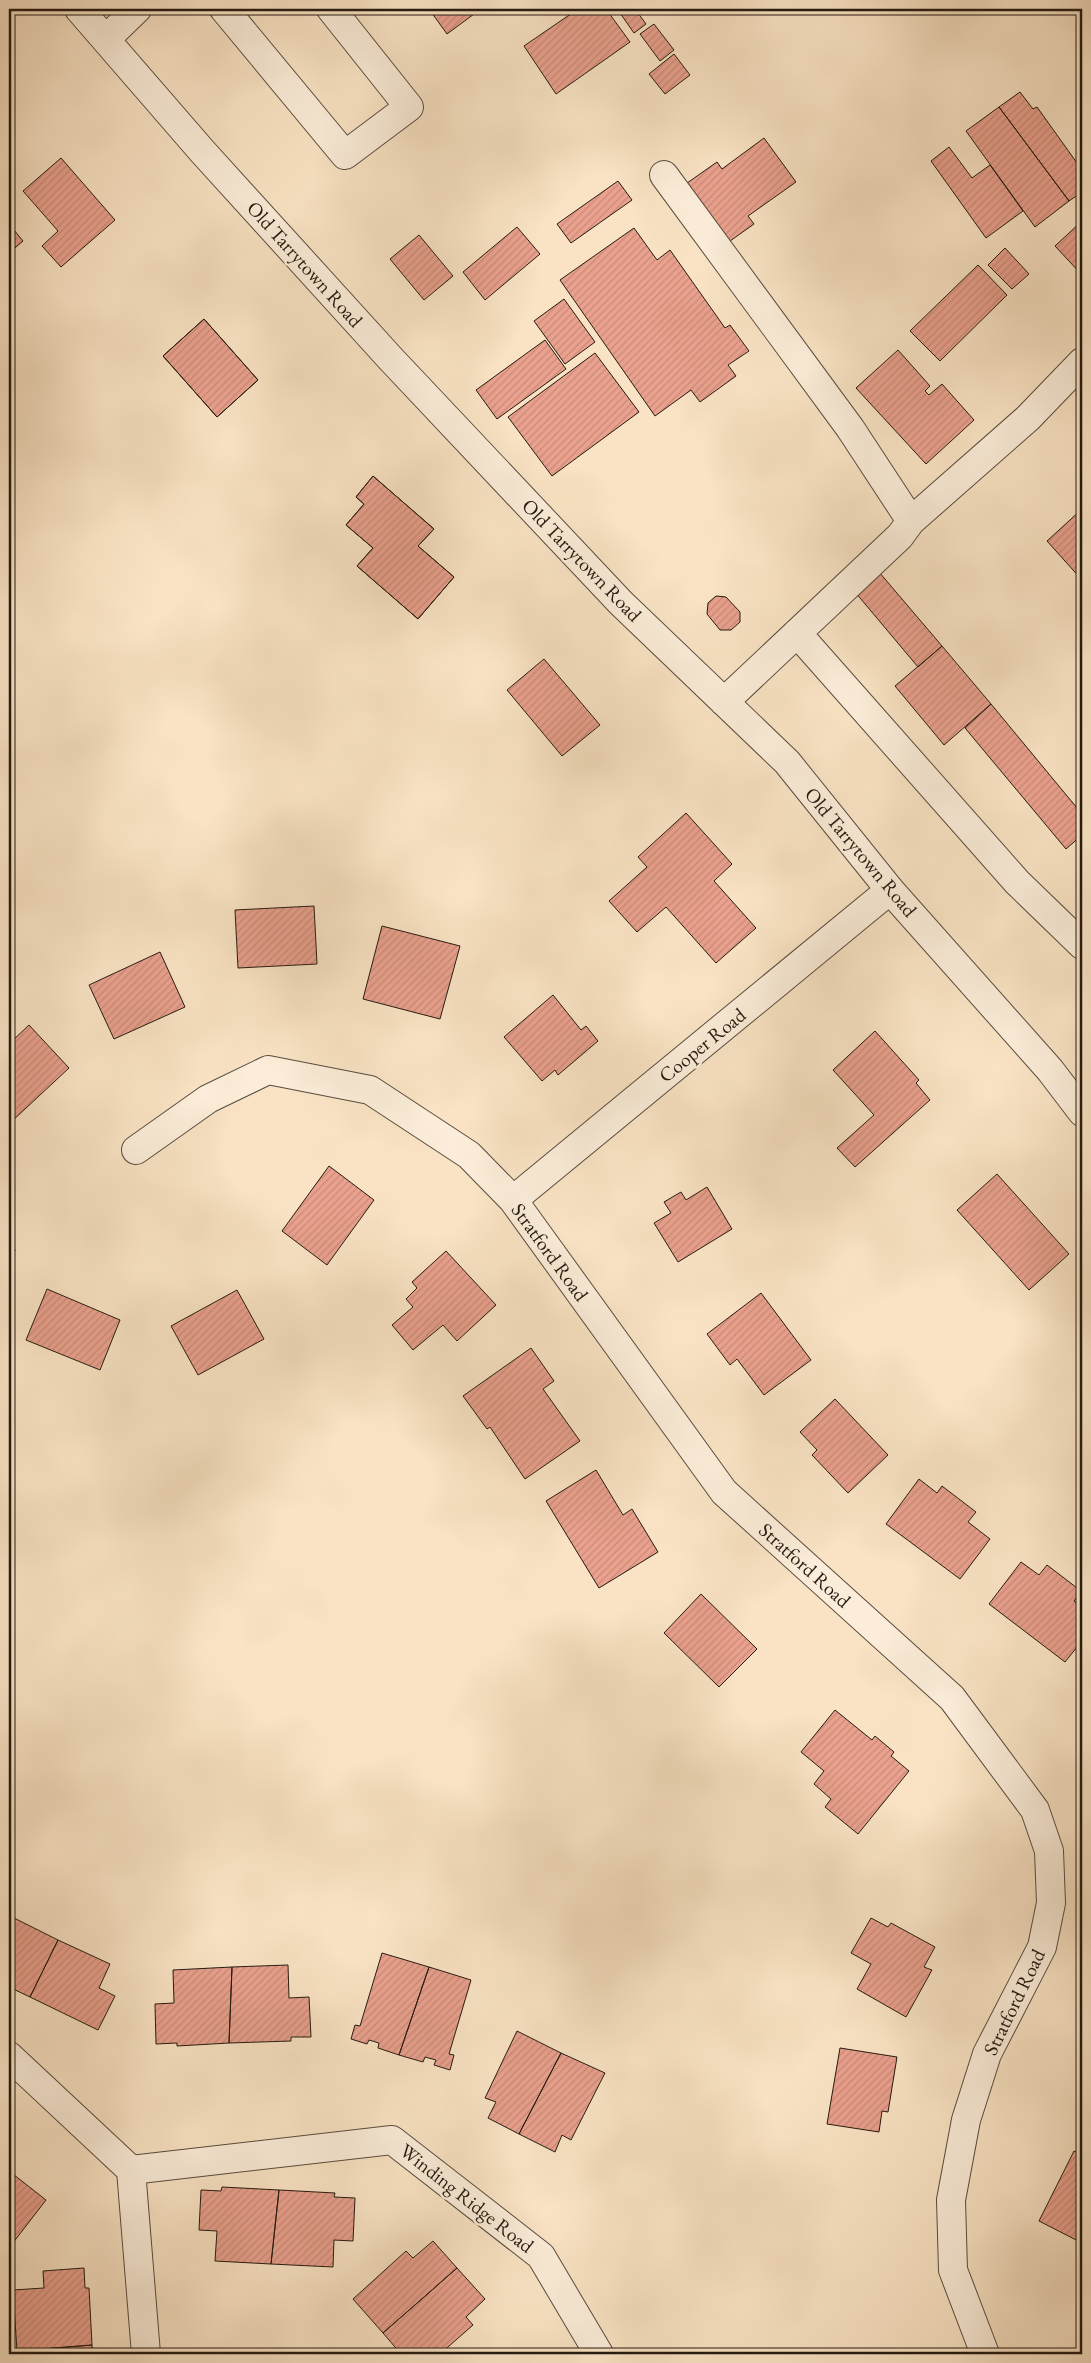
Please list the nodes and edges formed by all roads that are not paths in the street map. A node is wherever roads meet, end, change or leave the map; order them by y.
1 (79, 9) edge
2 (137, 9) edge
3 (224, 9) edge
4 (331, 9) edge
5 (106, 39) junction
6 (664, 175) dead end
7 (1082, 362) edge
8 (912, 522) junction
9 (797, 633) junction
10 (724, 702) junction
11 (890, 890) junction
12 (1082, 945) edge
13 (1082, 1112) edge
14 (136, 1150) dead end
15 (513, 1200) junction
16 (9, 2056) edge
17 (131, 2170) junction
18 (146, 2354) edge
19 (599, 2354) edge
20 (985, 2354) edge

1 - 5 street, Old Tarrytown Road
2 - 5 street
3 - 4 street
5 - 10 street, Old Tarrytown Road
6 - 8 street
7 - 8 street
8 - 9 street
9 - 10 street
9 - 12 street
10 - 11 street, Old Tarrytown Road
11 - 13 street, Old Tarrytown Road
11 - 15 street, Cooper Road
14 - 15 street, Stratford Road
15 - 20 street, Stratford Road
16 - 17 street
17 - 18 street
17 - 19 street, Winding Ridge Road

